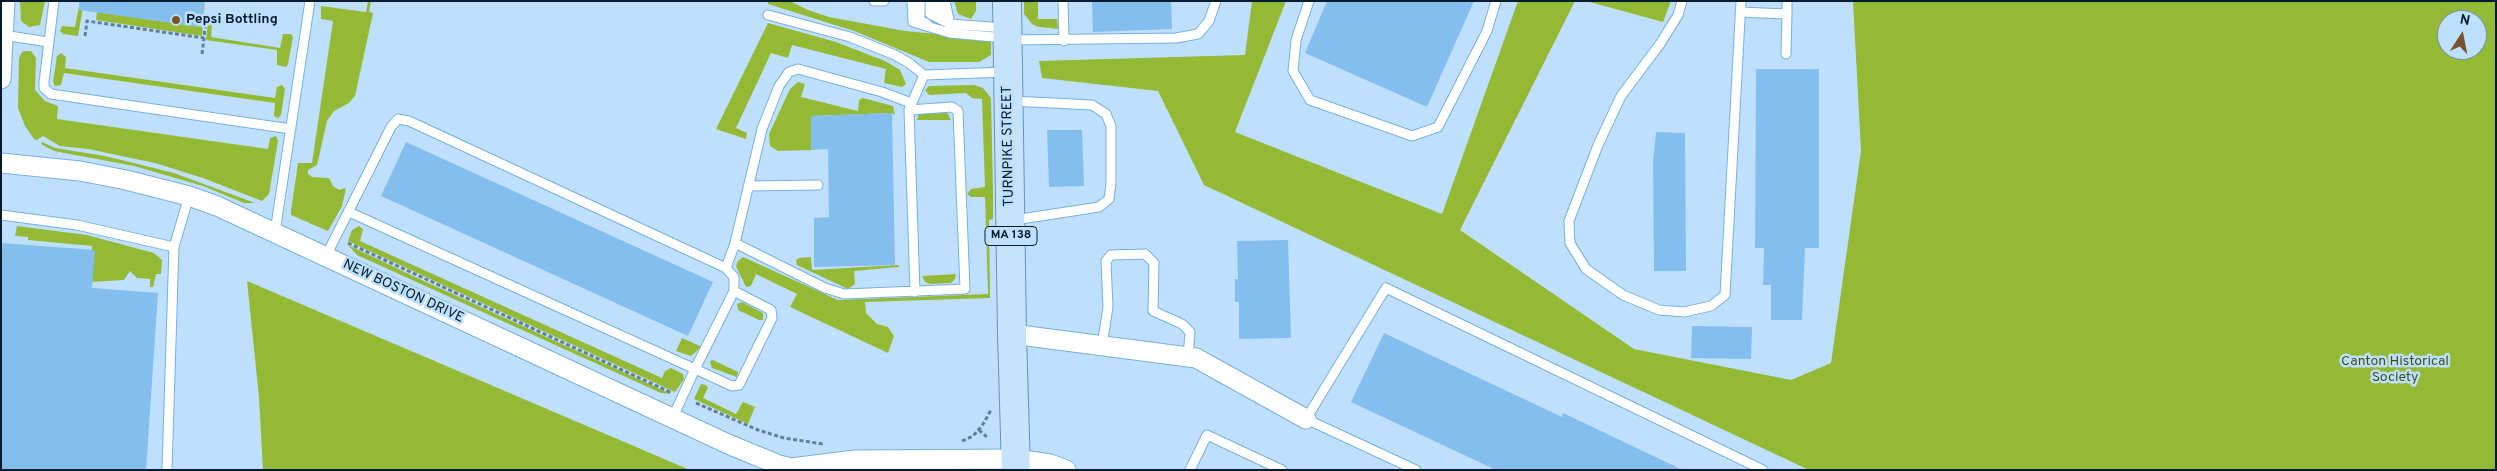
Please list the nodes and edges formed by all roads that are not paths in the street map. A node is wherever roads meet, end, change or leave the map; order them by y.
1 (5, 1) edge
2 (54, 1) edge
3 (310, 1) edge
4 (874, 1) edge
5 (884, 1) edge
6 (912, 1) edge
7 (920, 1) edge
8 (930, 1) edge
9 (938, 1) edge
10 (946, 1) edge
11 (1007, 1) edge
12 (1063, 1) edge
13 (1216, 1) edge
14 (1309, 1) edge
15 (1496, 1) edge
16 (1682, 1) edge
17 (1741, 1) edge
18 (1787, 1) edge
19 (1740, 12) junction
20 (1787, 14) junction
21 (768, 15) dead end
22 (950, 28) junction
23 (3, 35) junction
24 (1008, 36) junction
25 (1064, 41) junction
26 (48, 42) junction
27 (1786, 54) dead end
28 (1008, 72) junction
29 (924, 75) junction
30 (1, 79) edge
31 (1009, 101) junction
32 (910, 106) junction
33 (291, 129) junction
34 (1, 163) edge
35 (818, 185) dead end
36 (748, 186) junction
37 (189, 196) junction
38 (349, 212) junction
39 (1, 215) edge
40 (1010, 221) junction
41 (275, 232) junction
42 (735, 243) junction
43 (174, 247) junction
44 (326, 256) junction
45 (726, 268) junction
46 (734, 291) junction
47 (915, 292) junction
48 (1012, 334) junction
49 (1102, 346) junction
50 (1188, 357) junction
51 (695, 369) junction
52 (672, 419) junction
53 (1306, 419) junction
54 (1016, 464) edge
55 (795, 469) edge
56 (167, 470) edge
57 (1066, 470) edge
58 (1190, 470) edge
59 (1282, 470) edge
60 (1416, 470) edge
61 (1763, 470) edge

1 - 23 street
2 - 26 lane
3 - 33 lane
4 - 5 lane
6 - 22 lane
7 - 22 lane
8 - 22 lane
9 - 22 lane
10 - 22 lane
11 - 24 main road, TURNPIKE STREET / MA 138
12 - 25 lane
13 - 25 lane
14 - 15 lane
16 - 19 lane
17 - 19 lane
18 - 20 lane
19 - 20 lane
20 - 27 lane
21 - 29 lane
22 - 24 lane
23 - 26 lane
23 - 30 street
24 - 25 lane
24 - 28 main road, TURNPIKE STREET / MA 138
26 - 33 lane
28 - 29 lane
28 - 31 main road, TURNPIKE STREET / MA 138
29 - 32 lane
31 - 40 main road, TURNPIKE STREET / MA 138
31 - 40 lane
32 - 36 lane
32 - 47 lane
32 - 47 lane
33 - 41 lane
34 - 37 street, NEW BOSTON DRIVE
35 - 36 lane
36 - 42 lane
37 - 41 street, NEW BOSTON DRIVE
37 - 43 lane
38 - 44 lane
38 - 45 lane
38 - 51 lane
39 - 43 lane
40 - 48 main road, TURNPIKE STREET / MA 138
41 - 44 street, NEW BOSTON DRIVE
42 - 45 lane
42 - 47 lane
43 - 56 lane
44 - 52 street, NEW BOSTON DRIVE
45 - 46 lane
46 - 51 lane
46 - 51 lane
48 - 49 street
48 - 54 main road, TURNPIKE STREET / MA 138
49 - 50 street
49 - 50 lane
50 - 53 street
51 - 52 lane
52 - 55 street, NEW BOSTON DRIVE
53 - 60 lane
53 - 61 lane
54 - 55 street, NEW BOSTON DRIVE
54 - 57 street, NEW BOSTON DRIVE
58 - 59 lane

